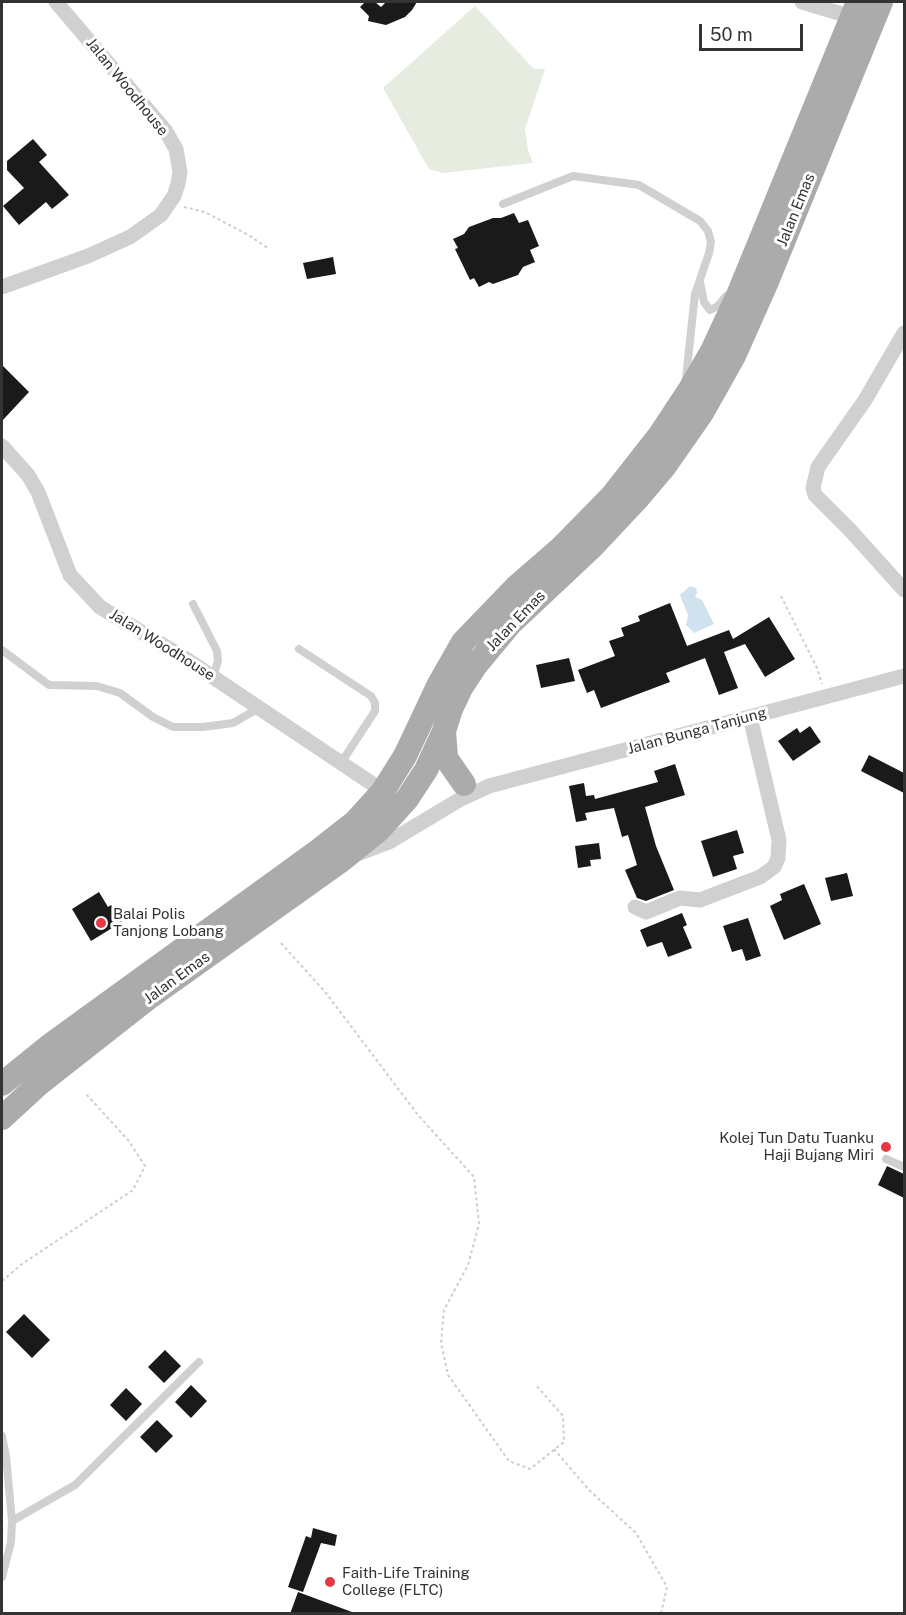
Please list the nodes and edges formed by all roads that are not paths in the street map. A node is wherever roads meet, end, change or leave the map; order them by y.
1 (56, 2) edge
2 (802, 2) edge
3 (881, 2) edge
4 (855, 9) edge
5 (785, 185) junction
6 (502, 204) dead end
7 (738, 271) dead end
8 (700, 280) junction
9 (2, 287) edge
10 (728, 292) dead end
11 (904, 333) edge
12 (682, 401) junction
13 (2, 446) edge
14 (904, 590) edge
15 (193, 604) dead end
16 (299, 649) dead end
17 (2, 650) edge
18 (904, 676) edge
19 (213, 677) junction
20 (259, 708) junction
21 (750, 717) junction
22 (444, 731) junction
23 (341, 763) junction
24 (426, 770) junction
25 (464, 784) junction
26 (489, 786) junction
27 (383, 791) junction
28 (342, 860) junction
29 (635, 907) dead end
30 (4, 1080) edge
31 (2, 1118) edge
32 (886, 1159) dead end
33 (904, 1167) edge
34 (199, 1362) dead end
35 (2, 1436) edge
36 (6, 1501) edge
37 (12, 1521) junction
38 (2, 1577) edge

1 - 9 street, Jalan Woodhouse
2 - 4 street
3 - 22 main road, Jalan Emas
4 - 5 main road, Jalan Emas
5 - 7 lane
5 - 12 main road, Jalan Emas
6 - 8 lane
8 - 10 lane
8 - 12 lane
11 - 14 street
12 - 27 main road, Jalan Emas
13 - 19 street, Jalan Woodhouse
15 - 19 lane
16 - 23 lane
17 - 20 lane
18 - 21 street, Jalan Bunga Tanjung
19 - 20 street, Jalan Woodhouse
20 - 23 street, Jalan Woodhouse
21 - 26 street, Jalan Bunga Tanjung
21 - 29 street
22 - 24 main road, Jalan Emas
22 - 25 main road
23 - 27 street, Jalan Woodhouse
24 - 25 street
24 - 27 main road
24 - 28 main road, Jalan Emas
25 - 26 street
26 - 28 street
27 - 30 main road, Jalan Emas
28 - 31 main road, Jalan Emas
32 - 33 lane
34 - 37 lane
35 - 36 lane
36 - 37 lane
37 - 38 lane

